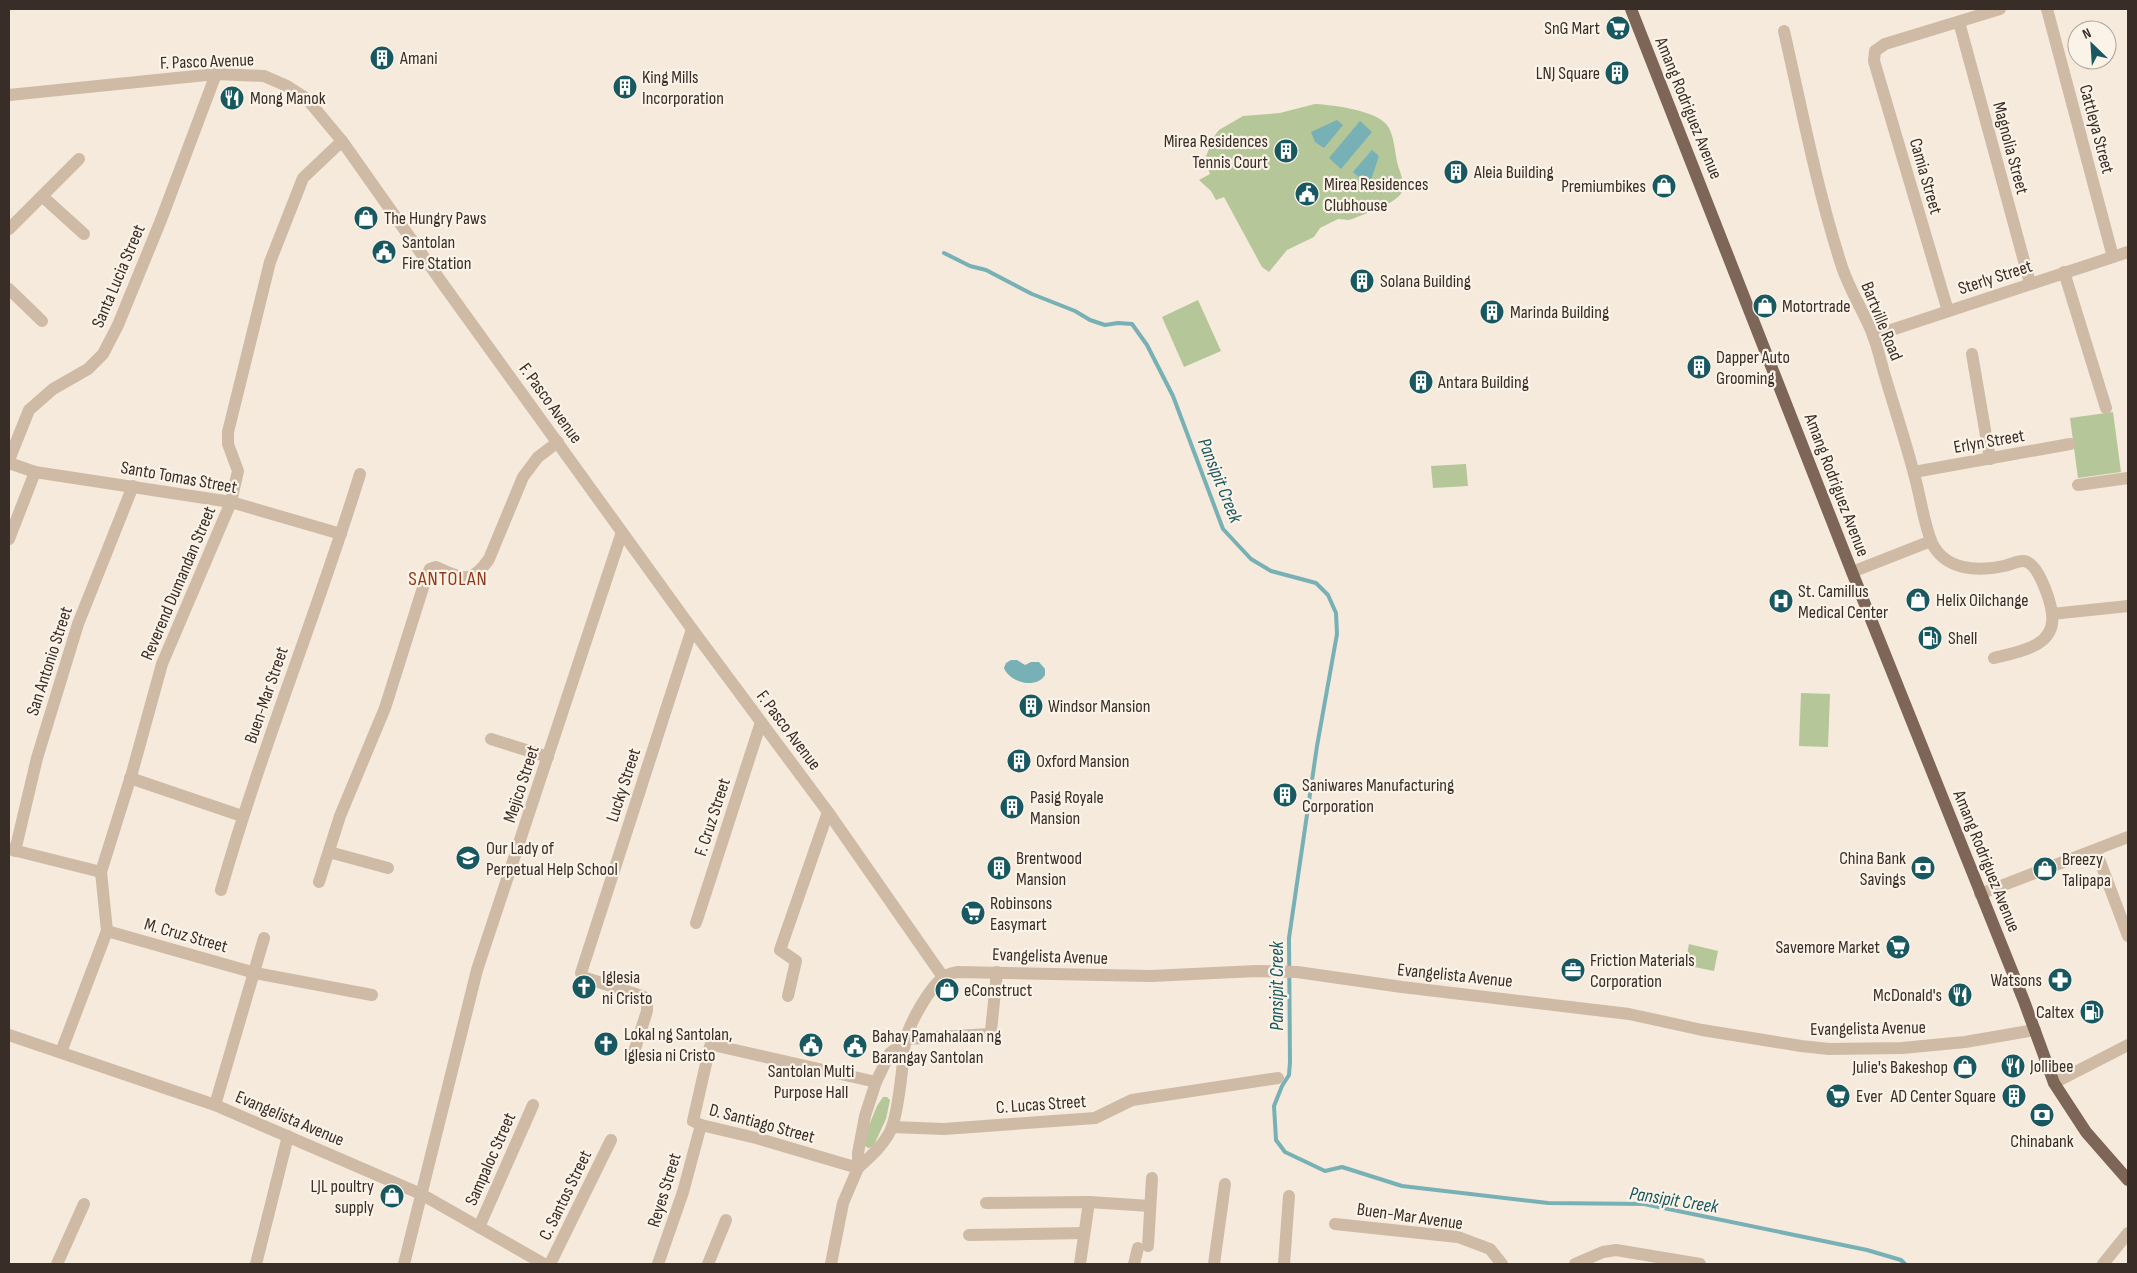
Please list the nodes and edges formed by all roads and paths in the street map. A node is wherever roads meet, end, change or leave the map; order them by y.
1 (1631, 9) edge
2 (2000, 9) edge
3 (2048, 9) edge
4 (1959, 22) junction
5 (1784, 31) dead end
6 (216, 74) junction
7 (9, 95) edge
8 (342, 141) junction
9 (79, 159) dead end
10 (42, 196) junction
11 (9, 229) edge
12 (84, 234) dead end
13 (2128, 252) edge
14 (2113, 257) junction
15 (2064, 272) junction
16 (2030, 283) junction
17 (9, 289) edge
18 (1948, 311) junction
19 (42, 322) dead end
20 (1873, 336) junction
21 (1972, 354) dead end
22 (2106, 408) dead end
23 (558, 442) junction
24 (2070, 444) dead end
25 (1990, 459) junction
26 (9, 461) edge
27 (36, 472) junction
28 (1914, 472) junction
29 (360, 474) dead end
30 (2128, 478) edge
31 (2078, 485) dead end
32 (133, 486) junction
33 (231, 502) junction
34 (622, 532) junction
35 (342, 534) junction
36 (9, 539) edge
37 (1931, 541) junction
38 (1852, 572) junction
39 (2128, 606) edge
40 (2052, 614) junction
41 (692, 628) junction
42 (1994, 658) dead end
43 (761, 722) junction
44 (491, 740) dead end
45 (548, 757) junction
46 (130, 778) junction
47 (828, 812) junction
48 (242, 816) junction
49 (2128, 837) edge
50 (12, 850) edge
51 (2096, 851) junction
52 (329, 852) junction
53 (388, 868) dead end
54 (101, 872) junction
55 (319, 882) dead end
56 (221, 890) dead end
57 (1980, 894) junction
58 (696, 923) dead end
59 (107, 930) junction
60 (2128, 936) edge
61 (264, 938) dead end
62 (997, 972) junction
63 (256, 973) junction
64 (943, 977) junction
65 (372, 995) dead end
66 (788, 996) dead end
67 (2035, 1030) junction
68 (9, 1035) edge
69 (906, 1040) junction
70 (2128, 1045) edge
71 (61, 1052) junction
72 (634, 1052) dead end
73 (1278, 1078) dead end
74 (876, 1082) junction
75 (2054, 1082) junction
76 (216, 1105) junction
77 (533, 1105) dead end
78 (701, 1125) junction
79 (892, 1127) junction
80 (288, 1136) junction
81 (611, 1140) dead end
82 (858, 1168) junction
83 (1152, 1178) dead end
84 (2128, 1180) edge
85 (1224, 1184) dead end
86 (421, 1194) junction
87 (1289, 1196) dead end
88 (1089, 1202) junction
89 (986, 1203) dead end
90 (84, 1204) dead end
91 (1150, 1206) junction
92 (726, 1220) dead end
93 (1335, 1224) dead end
94 (479, 1227) junction
95 (1084, 1233) junction
96 (2128, 1233) edge
97 (969, 1234) dead end
98 (57, 1264) edge
99 (256, 1264) edge
100 (404, 1264) edge
101 (544, 1264) edge
102 (550, 1264) edge
103 (658, 1264) edge
104 (708, 1264) edge
105 (831, 1264) edge
106 (1080, 1264) edge
107 (1134, 1264) edge
108 (1214, 1264) edge
109 (1284, 1264) edge
110 (1502, 1264) edge
111 (1575, 1264) edge
112 (1700, 1264) edge
113 (2103, 1264) edge

1 - 38 main road, Amang Rodriguez Avenue
2 - 4 street
3 - 14 street, Cattleya Street
4 - 16 street, Magnolia Street
4 - 18 street, Camia Street
5 - 20 street, Bartville Road
6 - 7 street, F. Pasco Avenue
6 - 8 street, F. Pasco Avenue
6 - 26 street, Santa Lucia Street
8 - 23 street, F. Pasco Avenue
8 - 33 street, Reverend Dumandan Street
9 - 10 street
10 - 11 street
10 - 12 street
13 - 14 street, Sterly Street
14 - 15 street, Sterly Street
15 - 16 street, Sterly Street
15 - 22 street
16 - 18 street, Sterly Street
17 - 19 street
18 - 20 street, Sterly Street
20 - 28 street, Bartville Road
21 - 25 street
23 - 34 street, F. Pasco Avenue
23 - 52 street
24 - 25 street, Erlyn Street
25 - 28 street, Erlyn Street
26 - 27 street, Santo Tomas Street
27 - 32 street, Santo Tomas Street
27 - 36 street
28 - 37 street, Bartville Road
29 - 35 street, Buen-Mar Street
30 - 31 street
32 - 33 street, Santo Tomas Street
32 - 50 street, San Antonio Street
33 - 35 street, Santo Tomas Street
33 - 46 street, Reverend Dumandan Street
34 - 41 street, F. Pasco Avenue
34 - 45 street, Mejico Street
35 - 48 street, Buen-Mar Street
37 - 38 street
37 - 40 street
38 - 57 main road, Amang Rodriguez Avenue
39 - 40 street
40 - 42 street
41 - 43 street, F. Pasco Avenue
41 - 72 street, Lucky Street
43 - 47 street, F. Pasco Avenue
43 - 58 street, F. Cruz Street
44 - 45 street
45 - 86 street, Mejico Street
46 - 48 street
46 - 54 street, Reverend Dumandan Street
47 - 64 street, F. Pasco Avenue
47 - 66 street
48 - 56 street, Buen-Mar Street
49 - 51 street
50 - 54 street
51 - 57 street
51 - 60 street
52 - 53 street
52 - 55 street
54 - 59 street, Reverend Dumandan Street
57 - 67 main road, Amang Rodriguez Avenue
59 - 63 street, M. Cruz Street
59 - 71 street, Reverend Dumandan Street
61 - 63 street
62 - 64 street, Evangelista Avenue
62 - 67 street, Evangelista Avenue
62 - 69 street
63 - 65 street, M. Cruz Street
63 - 76 street
64 - 69 street
67 - 75 main road, Amang Rodriguez Avenue
68 - 71 street, Evangelista Avenue
69 - 74 street
69 - 79 street
70 - 75 street
71 - 76 street, Evangelista Avenue
73 - 79 street, C. Lucas Street
74 - 78 street, D. Santiago Street
74 - 82 street
75 - 84 main road, Amang Rodriguez Avenue
76 - 80 street, Evangelista Avenue
77 - 94 street, Sampaloc Street
78 - 82 street, D. Santiago Street
78 - 103 street, Reyes Street
79 - 82 street
80 - 86 street, Evangelista Avenue
80 - 99 street
81 - 102 street, C. Santos Street
82 - 105 street
83 - 91 street
85 - 108 street
86 - 94 street, Evangelista Avenue
86 - 100 street, Mejico Street
87 - 109 street
88 - 89 street
88 - 91 street
88 - 95 street
90 - 98 street
91 - 107 street
92 - 104 street
93 - 110 street, Buen-Mar Avenue
94 - 101 street, Evangelista Avenue
95 - 97 street
95 - 106 street
96 - 113 street
111 - 112 street

